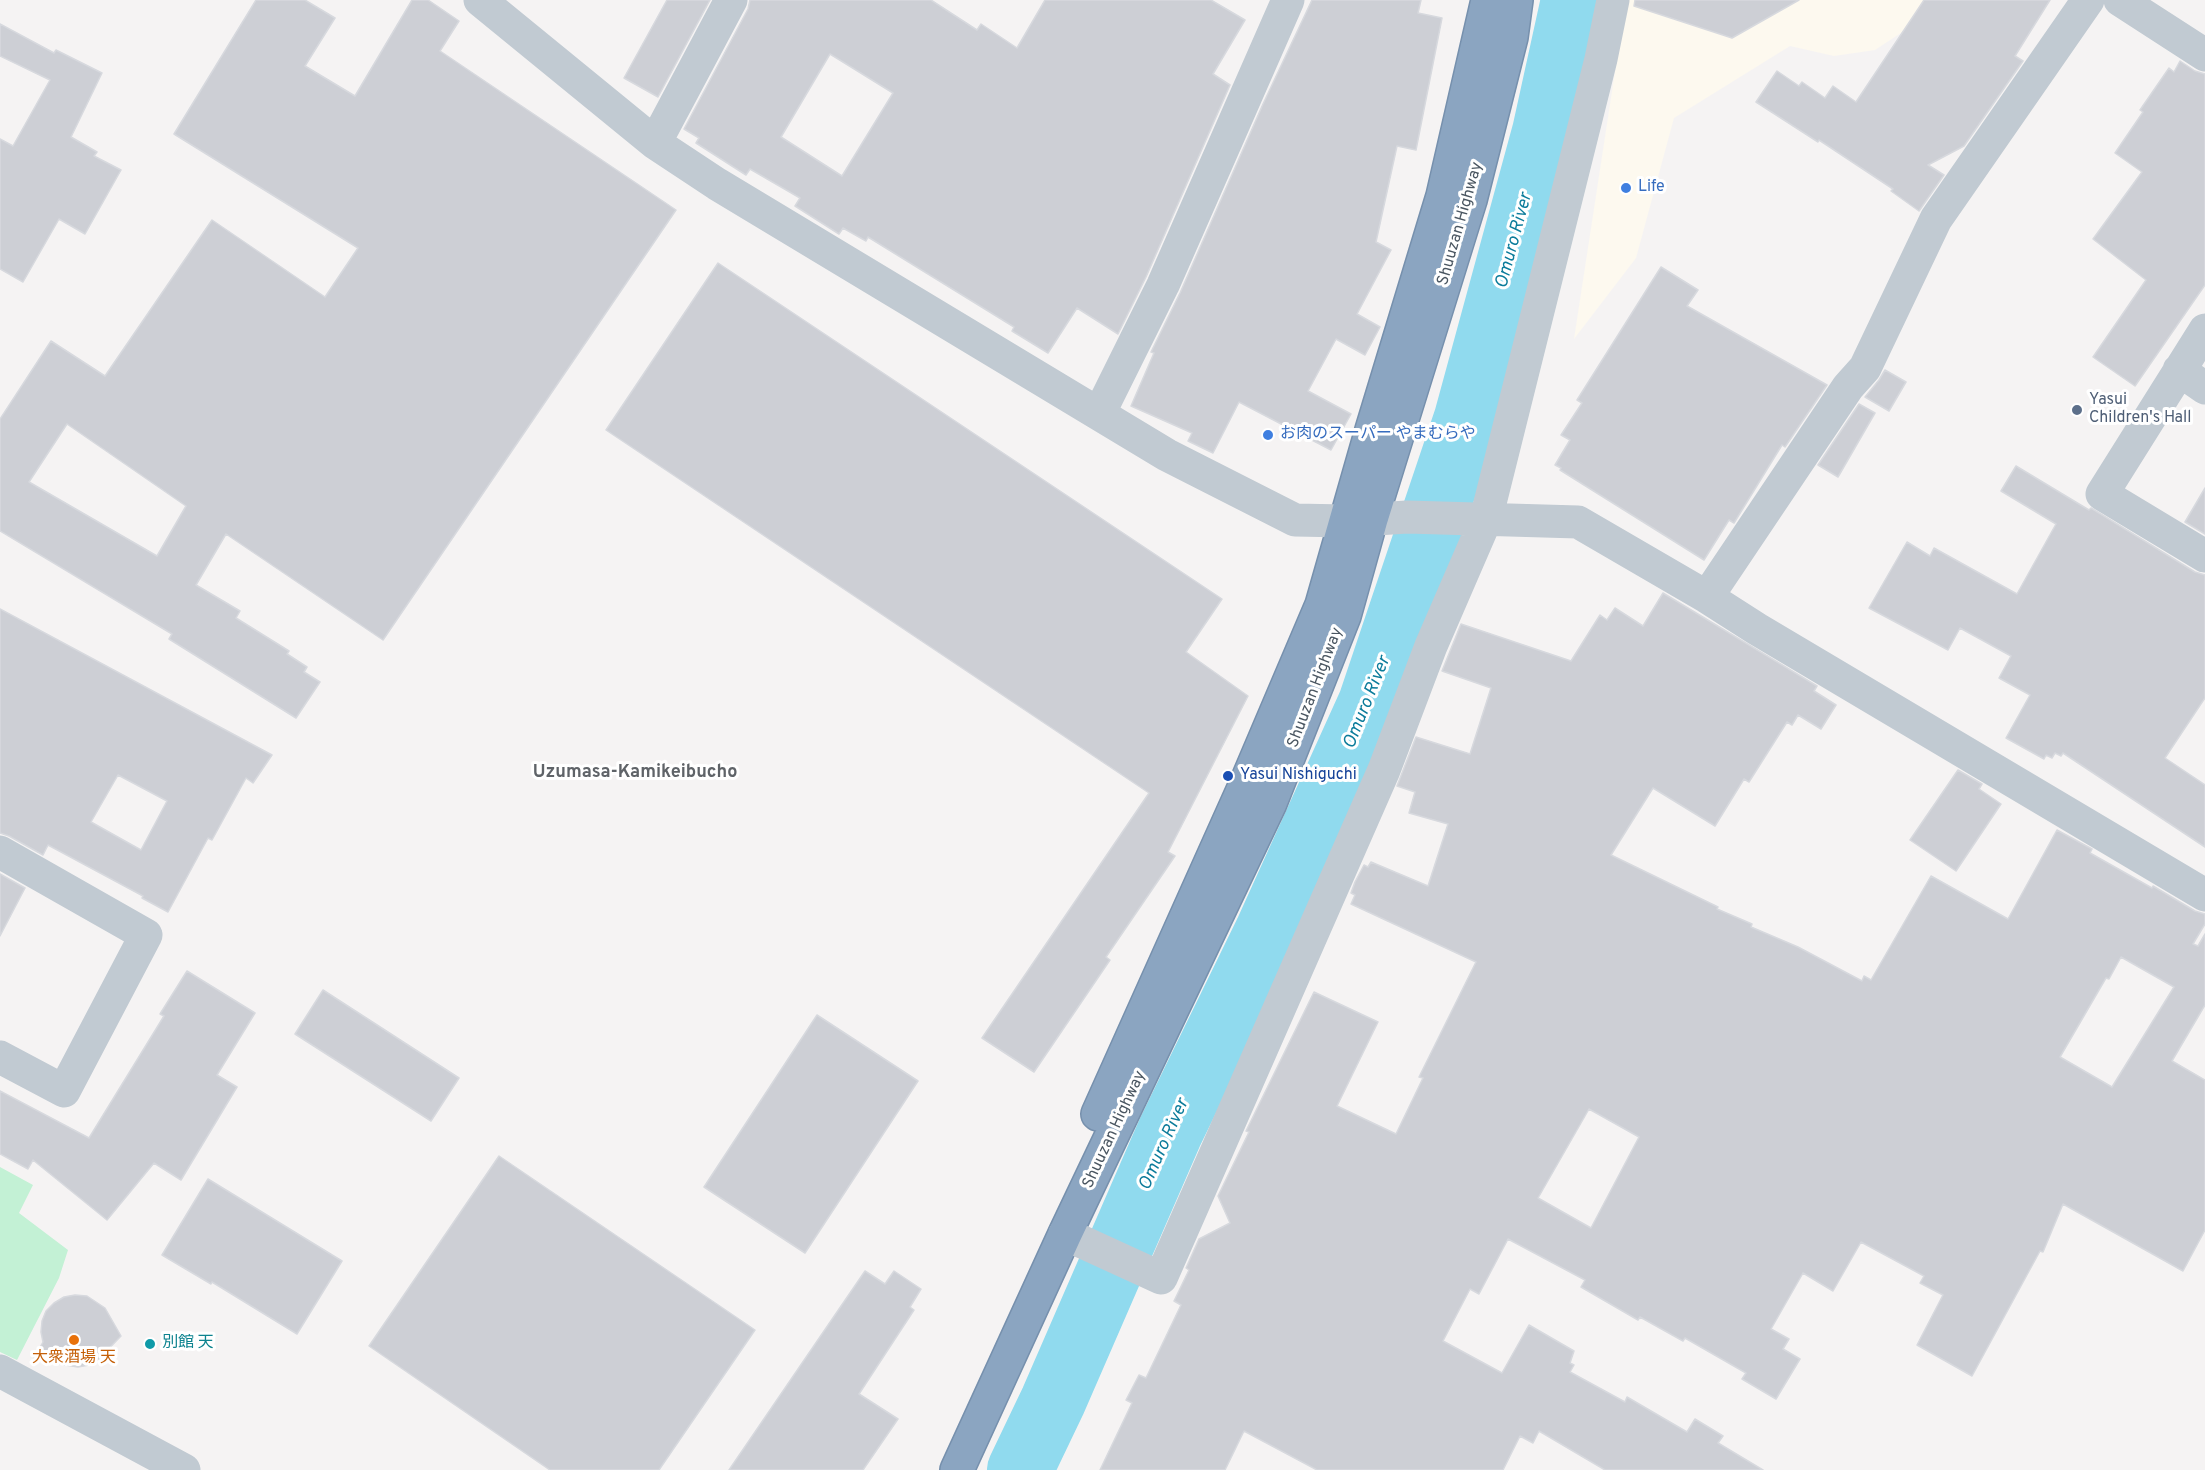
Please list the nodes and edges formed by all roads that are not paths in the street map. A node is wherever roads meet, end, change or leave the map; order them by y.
1 (731, 0) edge
2 (1287, 0) edge
3 (1488, 0) edge
4 (1516, 0) edge
5 (1613, 0) edge
6 (2088, 0) edge
7 (2120, 0) edge
8 (491, 3) edge
9 (2205, 54) edge
10 (655, 143) junction
11 (2205, 330) edge
12 (2192, 379) edge
13 (1099, 414) junction
14 (1476, 518) junction
15 (1359, 520) junction
16 (2205, 556) edge
17 (1707, 597) junction
18 (0, 852) edge
19 (2205, 895) edge
20 (0, 1057) edge
21 (1075, 1239) junction
22 (0, 1371) edge
23 (184, 1470) edge
24 (935, 1470) edge
25 (957, 1470) edge

1 - 10 street
2 - 13 street
3 - 15 highway, Shuuzan Highway
4 - 15 highway, Shuuzan Highway
5 - 14 street
6 - 17 street
7 - 9 street
8 - 10 street
10 - 13 street
11 - 12 street
12 - 16 street
13 - 15 street
14 - 15 street
14 - 17 street
14 - 21 street
15 - 21 highway, Shuuzan Highway
15 - 24 highway, Shuuzan Highway
17 - 19 street
18 - 20 street
21 - 25 highway, Shuuzan Highway
22 - 23 street

